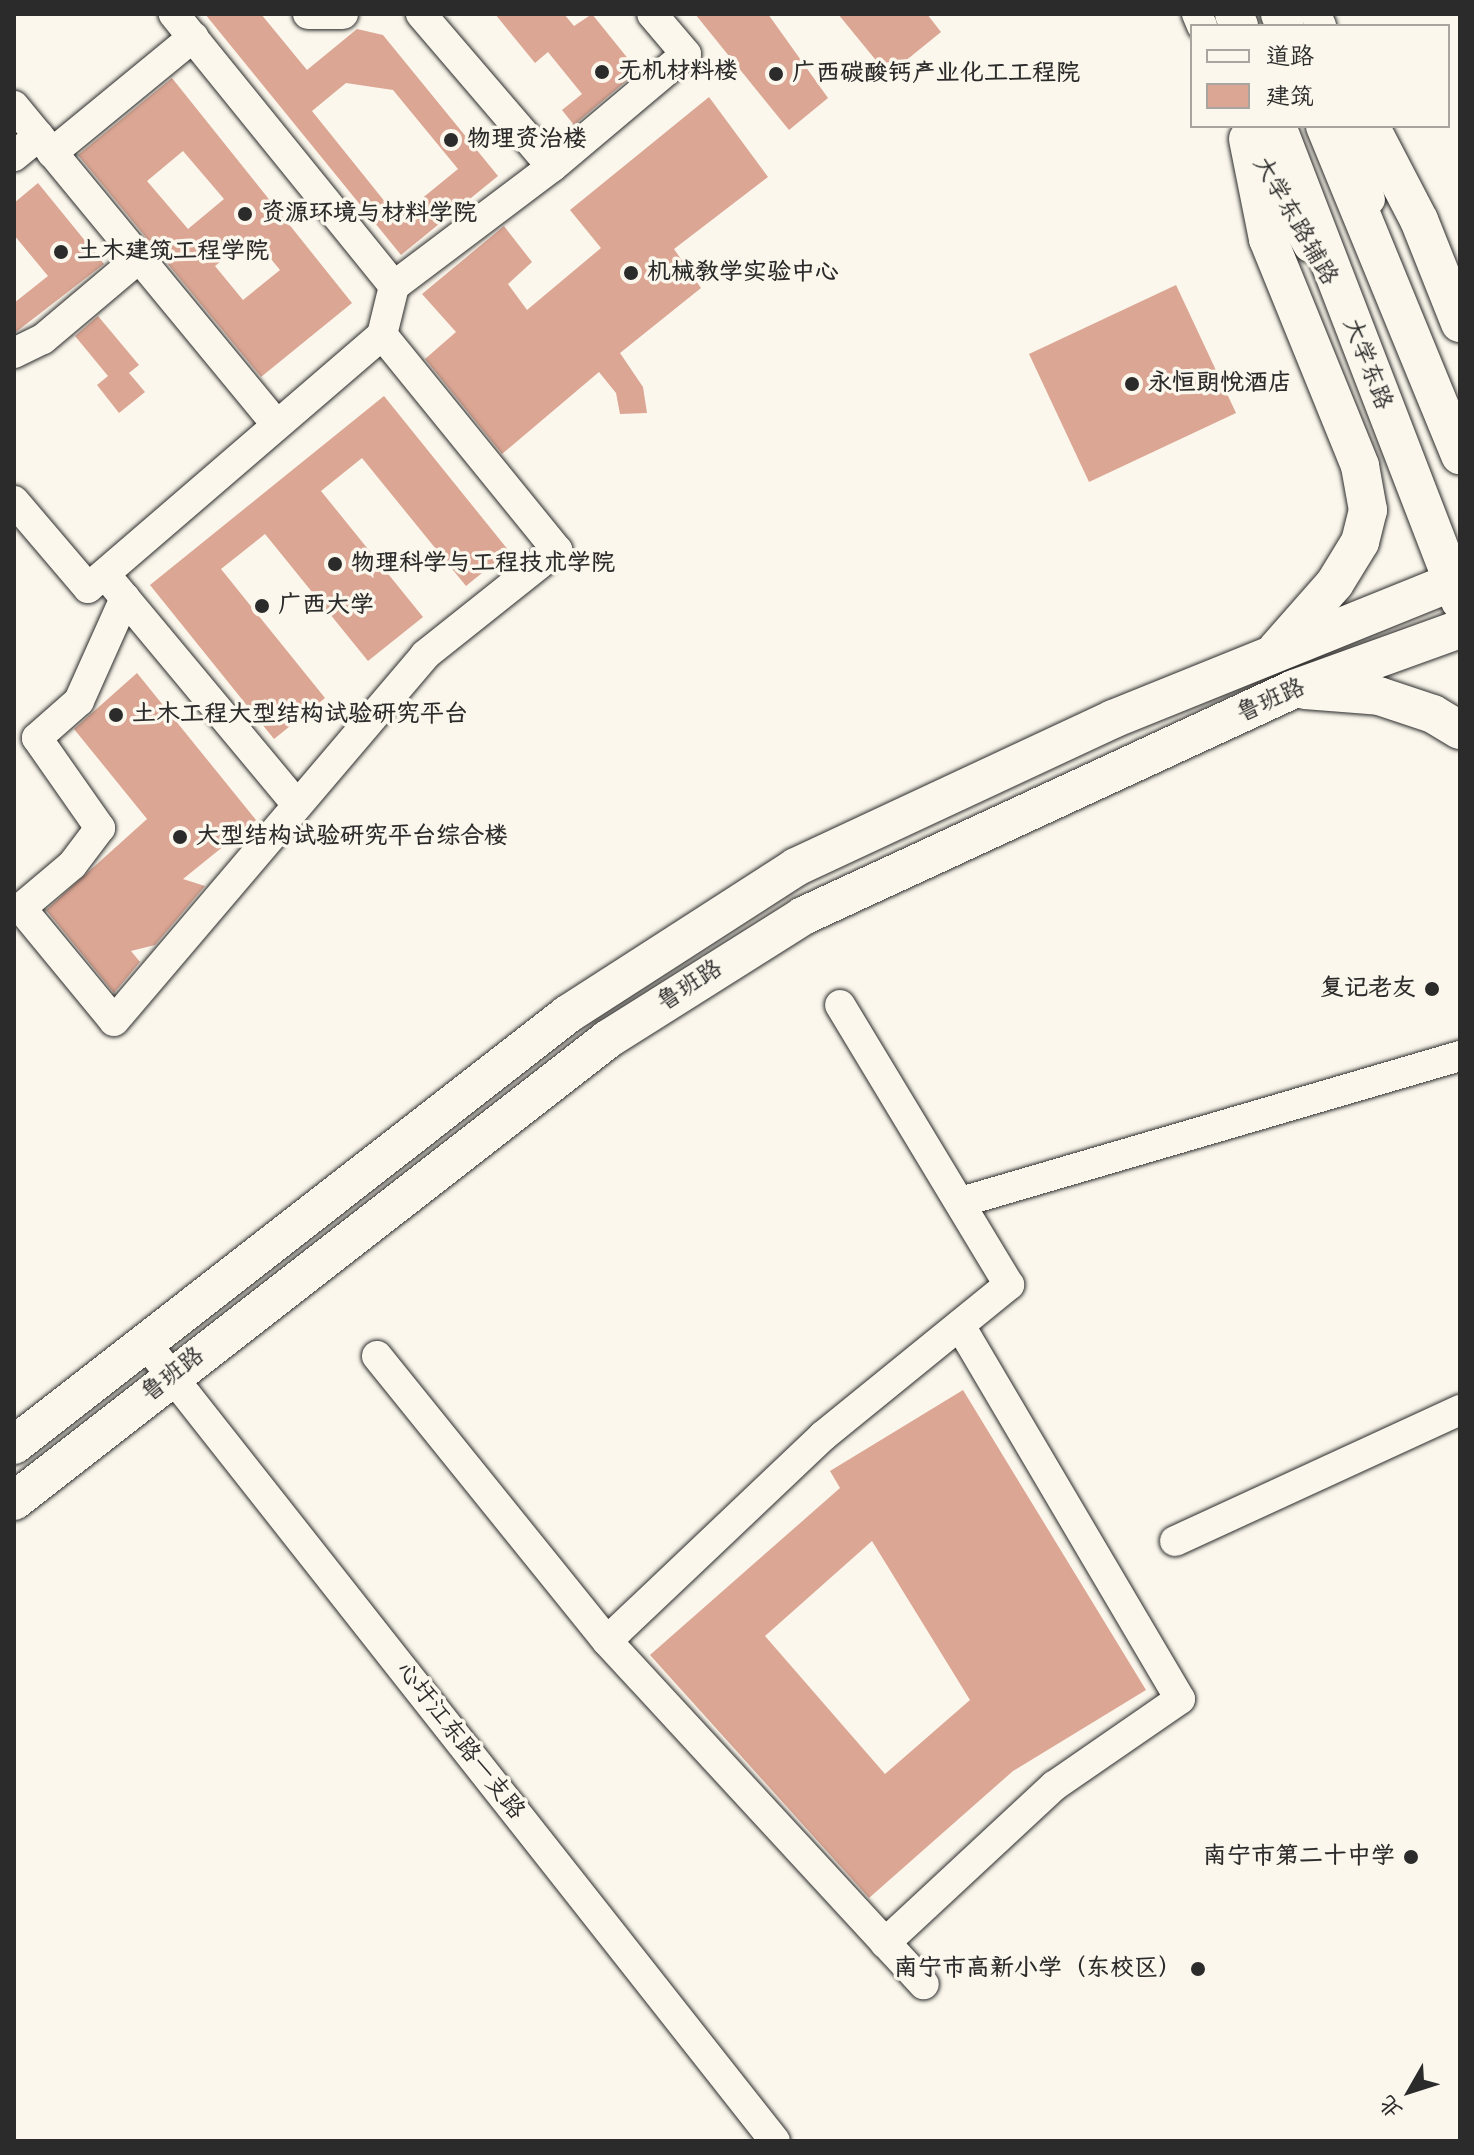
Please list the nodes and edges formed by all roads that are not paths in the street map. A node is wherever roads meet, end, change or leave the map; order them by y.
1 (308, 14) edge
2 (343, 14) edge
3 (421, 14) edge
4 (652, 14) edge
5 (184, 26) edge
6 (14, 106) edge
7 (1326, 128) edge
8 (1352, 128) edge
9 (1371, 128) edge
10 (1256, 130) edge
11 (46, 144) junction
12 (14, 156) edge
13 (552, 167) junction
14 (139, 258) junction
15 (394, 286) junction
16 (1396, 298) junction
17 (1460, 323) edge
18 (382, 335) junction
19 (14, 353) edge
20 (277, 425) junction
21 (1460, 455) edge
22 (14, 501) edge
23 (104, 573) junction
24 (1457, 587) edge
25 (125, 598) junction
26 (1460, 629) edge
27 (1273, 654) junction
28 (1294, 689) junction
29 (1460, 730) edge
30 (297, 805) junction
31 (840, 1005) dead end
32 (1460, 1056) edge
33 (961, 1202) junction
34 (960, 1325) junction
35 (144, 1341) junction
36 (377, 1356) dead end
37 (172, 1375) junction
38 (1460, 1410) edge
39 (14, 1445) edge
40 (14, 1501) edge
41 (1175, 1541) dead end
42 (607, 1641) junction
43 (885, 1943) junction
44 (924, 1984) dead end
45 (775, 2141) edge

1 - 2 street
3 - 13 street
4 - 13 street
5 - 11 street
5 - 15 street
6 - 11 street
7 - 16 main road
8 - 16 street
9 - 17 main road
10 - 24 main road, 大学东路
10 - 27 main road
11 - 12 street
11 - 14 street
13 - 15 street
14 - 19 street
14 - 20 street
15 - 18 street
16 - 21 main road
18 - 20 street
18 - 30 street
20 - 23 street
22 - 23 street
23 - 25 street
24 - 27 main road, 鲁班路
25 - 30 street
25 - 30 street
26 - 28 main road, 鲁班路
27 - 35 main road, 鲁班路
28 - 29 main road
28 - 37 main road, 鲁班路
31 - 33 street
32 - 33 street
33 - 34 street
34 - 42 street
34 - 43 street
35 - 37 street, 心圩江东路一支路
35 - 39 main road, 鲁班路
36 - 42 street
37 - 40 main road, 鲁班路
37 - 45 street, 心圩江东路一支路
38 - 41 street
42 - 43 street
43 - 44 street

